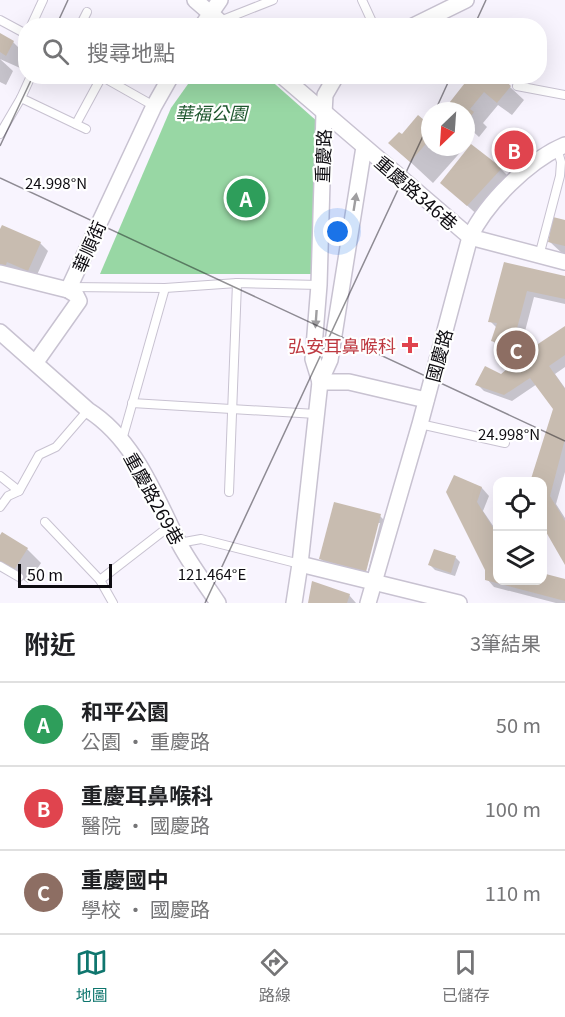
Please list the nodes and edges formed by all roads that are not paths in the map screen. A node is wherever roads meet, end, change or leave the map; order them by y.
1 (43, 0) edge
2 (195, 0) edge
3 (273, 0) edge
4 (362, 0) edge
5 (466, 0) edge
6 (87, 12) dead end
7 (216, 12) edge
8 (35, 18) edge
9 (84, 18) edge
10 (370, 18) edge
11 (429, 18) edge
12 (0, 20) edge
13 (18, 30) edge
14 (27, 84) edge
15 (98, 84) edge
16 (115, 84) edge
17 (166, 84) edge
18 (291, 84) edge
19 (331, 84) edge
20 (517, 86) dead end
21 (565, 95) edge
22 (21, 98) junction
23 (154, 106) junction
24 (324, 113) junction
25 (76, 124) junction
26 (86, 129) dead end
27 (0, 134) edge
28 (364, 147) junction
29 (561, 147) edge
30 (470, 237) junction
31 (539, 256) junction
32 (565, 262) edge
33 (0, 273) edge
34 (237, 283) junction
35 (319, 285) junction
36 (69, 288) junction
37 (165, 288) junction
38 (0, 332) edge
39 (36, 362) junction
40 (320, 382) junction
41 (426, 400) junction
42 (132, 403) junction
43 (231, 409) junction
44 (88, 410) junction
45 (316, 414) junction
46 (420, 424) junction
47 (122, 440) junction
48 (505, 443) dead end
49 (0, 476) edge
50 (19, 491) junction
51 (229, 492) dead end
52 (0, 507) edge
53 (45, 522) dead end
54 (171, 525) junction
55 (179, 543) junction
56 (300, 564) junction
57 (0, 566) edge
58 (19, 576) dead end
59 (100, 580) junction
60 (375, 582) junction
61 (113, 603) edge
62 (218, 603) edge
63 (294, 603) edge
64 (368, 603) edge
65 (459, 603) edge

1 - 8 lane
2 - 7 street
3 - 7 lane
4 - 10 lane
5 - 11 street
6 - 9 lane
12 - 13 lane
14 - 22 lane
15 - 25 lane
16 - 23 lane
17 - 23 street, 華順街
18 - 24 street
19 - 24 street
20 - 21 lane
22 - 25 lane
22 - 27 lane
23 - 36 street, 華順街
24 - 28 street, 重慶路
24 - 35 street, 重慶路
25 - 26 lane
28 - 30 street, 重慶路346巷
40 -> 28 street, 重慶路
29 - 30 street, 國慶路
29 - 31 lane
30 - 31 street
30 - 41 street, 國慶路
31 - 32 street
33 - 36 street, 華順街
34 - 35 lane
34 - 37 lane
34 - 43 lane
35 -> 40 street, 重慶路
36 - 37 lane
36 - 39 street
37 - 42 lane
38 - 39 street, 重慶路269巷
39 - 44 street, 重慶路269巷
40 - 41 street
40 - 45 street, 重慶路
41 - 46 street, 國慶路
42 - 43 lane
42 - 47 lane
43 - 45 lane
43 - 51 lane
44 - 47 street, 重慶路269巷
44 - 50 lane
45 - 56 street, 重慶路
46 - 48 lane
46 - 60 street, 國慶路
47 - 54 street, 重慶路269巷
49 - 50 lane
50 - 52 lane
53 - 59 lane
54 - 55 street, 重慶路269巷
54 - 59 lane
55 - 56 lane
55 - 62 street, 重慶路269巷
56 - 60 street
56 - 63 street, 重慶路
57 - 58 lane
59 - 61 lane
60 - 64 street, 國慶路
60 - 65 street

